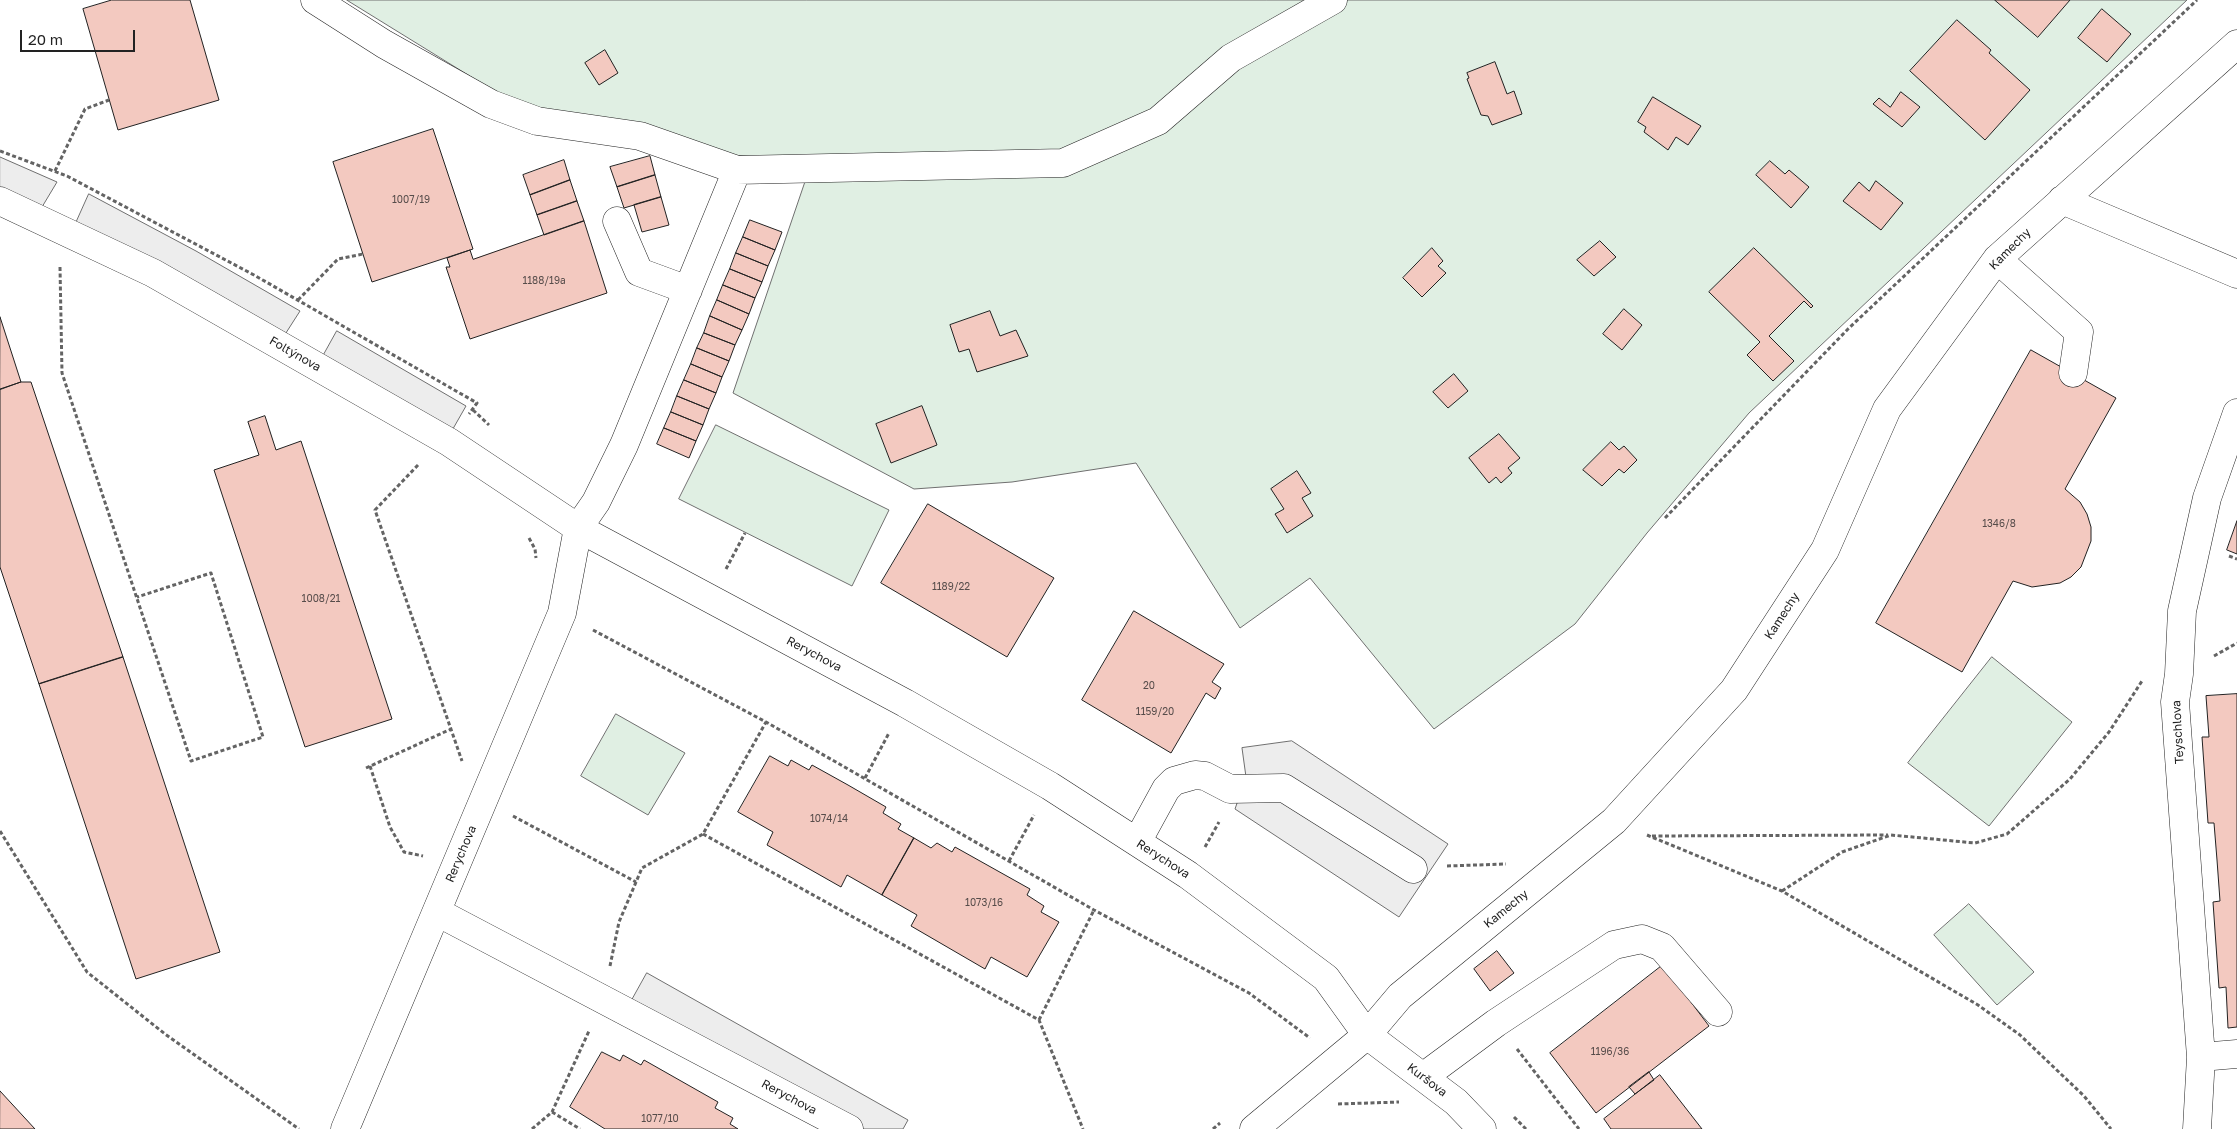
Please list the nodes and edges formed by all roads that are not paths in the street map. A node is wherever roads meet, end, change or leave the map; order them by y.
1 (315, 0) edge
2 (1333, 0) edge
3 (2237, 44) edge
4 (737, 170) junction
5 (2062, 200) junction
6 (0, 201) edge
7 (617, 221) dead end
8 (1997, 259) junction
9 (2237, 274) edge
10 (688, 290) junction
11 (2073, 373) dead end
12 (2237, 414) edge
13 (578, 528) junction
14 (1137, 842) junction
15 (1413, 869) road end
16 (437, 912) junction
17 (1718, 1012) dead end
18 (1367, 1035) junction
19 (2237, 1054) edge
20 (2201, 1057) junction
21 (1423, 1077) junction
22 (345, 1129) edge
23 (849, 1129) edge
24 (1254, 1129) edge
25 (1482, 1129) edge
26 (2198, 1129) edge

1 - 4 street
2 - 4 street
3 - 5 street, Kamechy
4 - 10 street
5 - 8 street, Kamechy
5 - 9 street
6 - 13 street, Foltýnova
7 - 10 street
8 - 11 street
8 - 18 street, Kamechy
10 - 13 street
12 - 20 street, Teyschlova
13 - 14 street, Rerychova
13 - 16 street, Rerychova
14 - 15 street
14 - 18 street, Rerychova
16 - 22 street, Rerychova
16 - 23 street, Rerychova
17 - 21 street
18 - 21 street, Kuršova
18 - 24 street, Kamechy
19 - 20 street
20 - 26 street, Teyschlova
21 - 25 street, Kuršova

